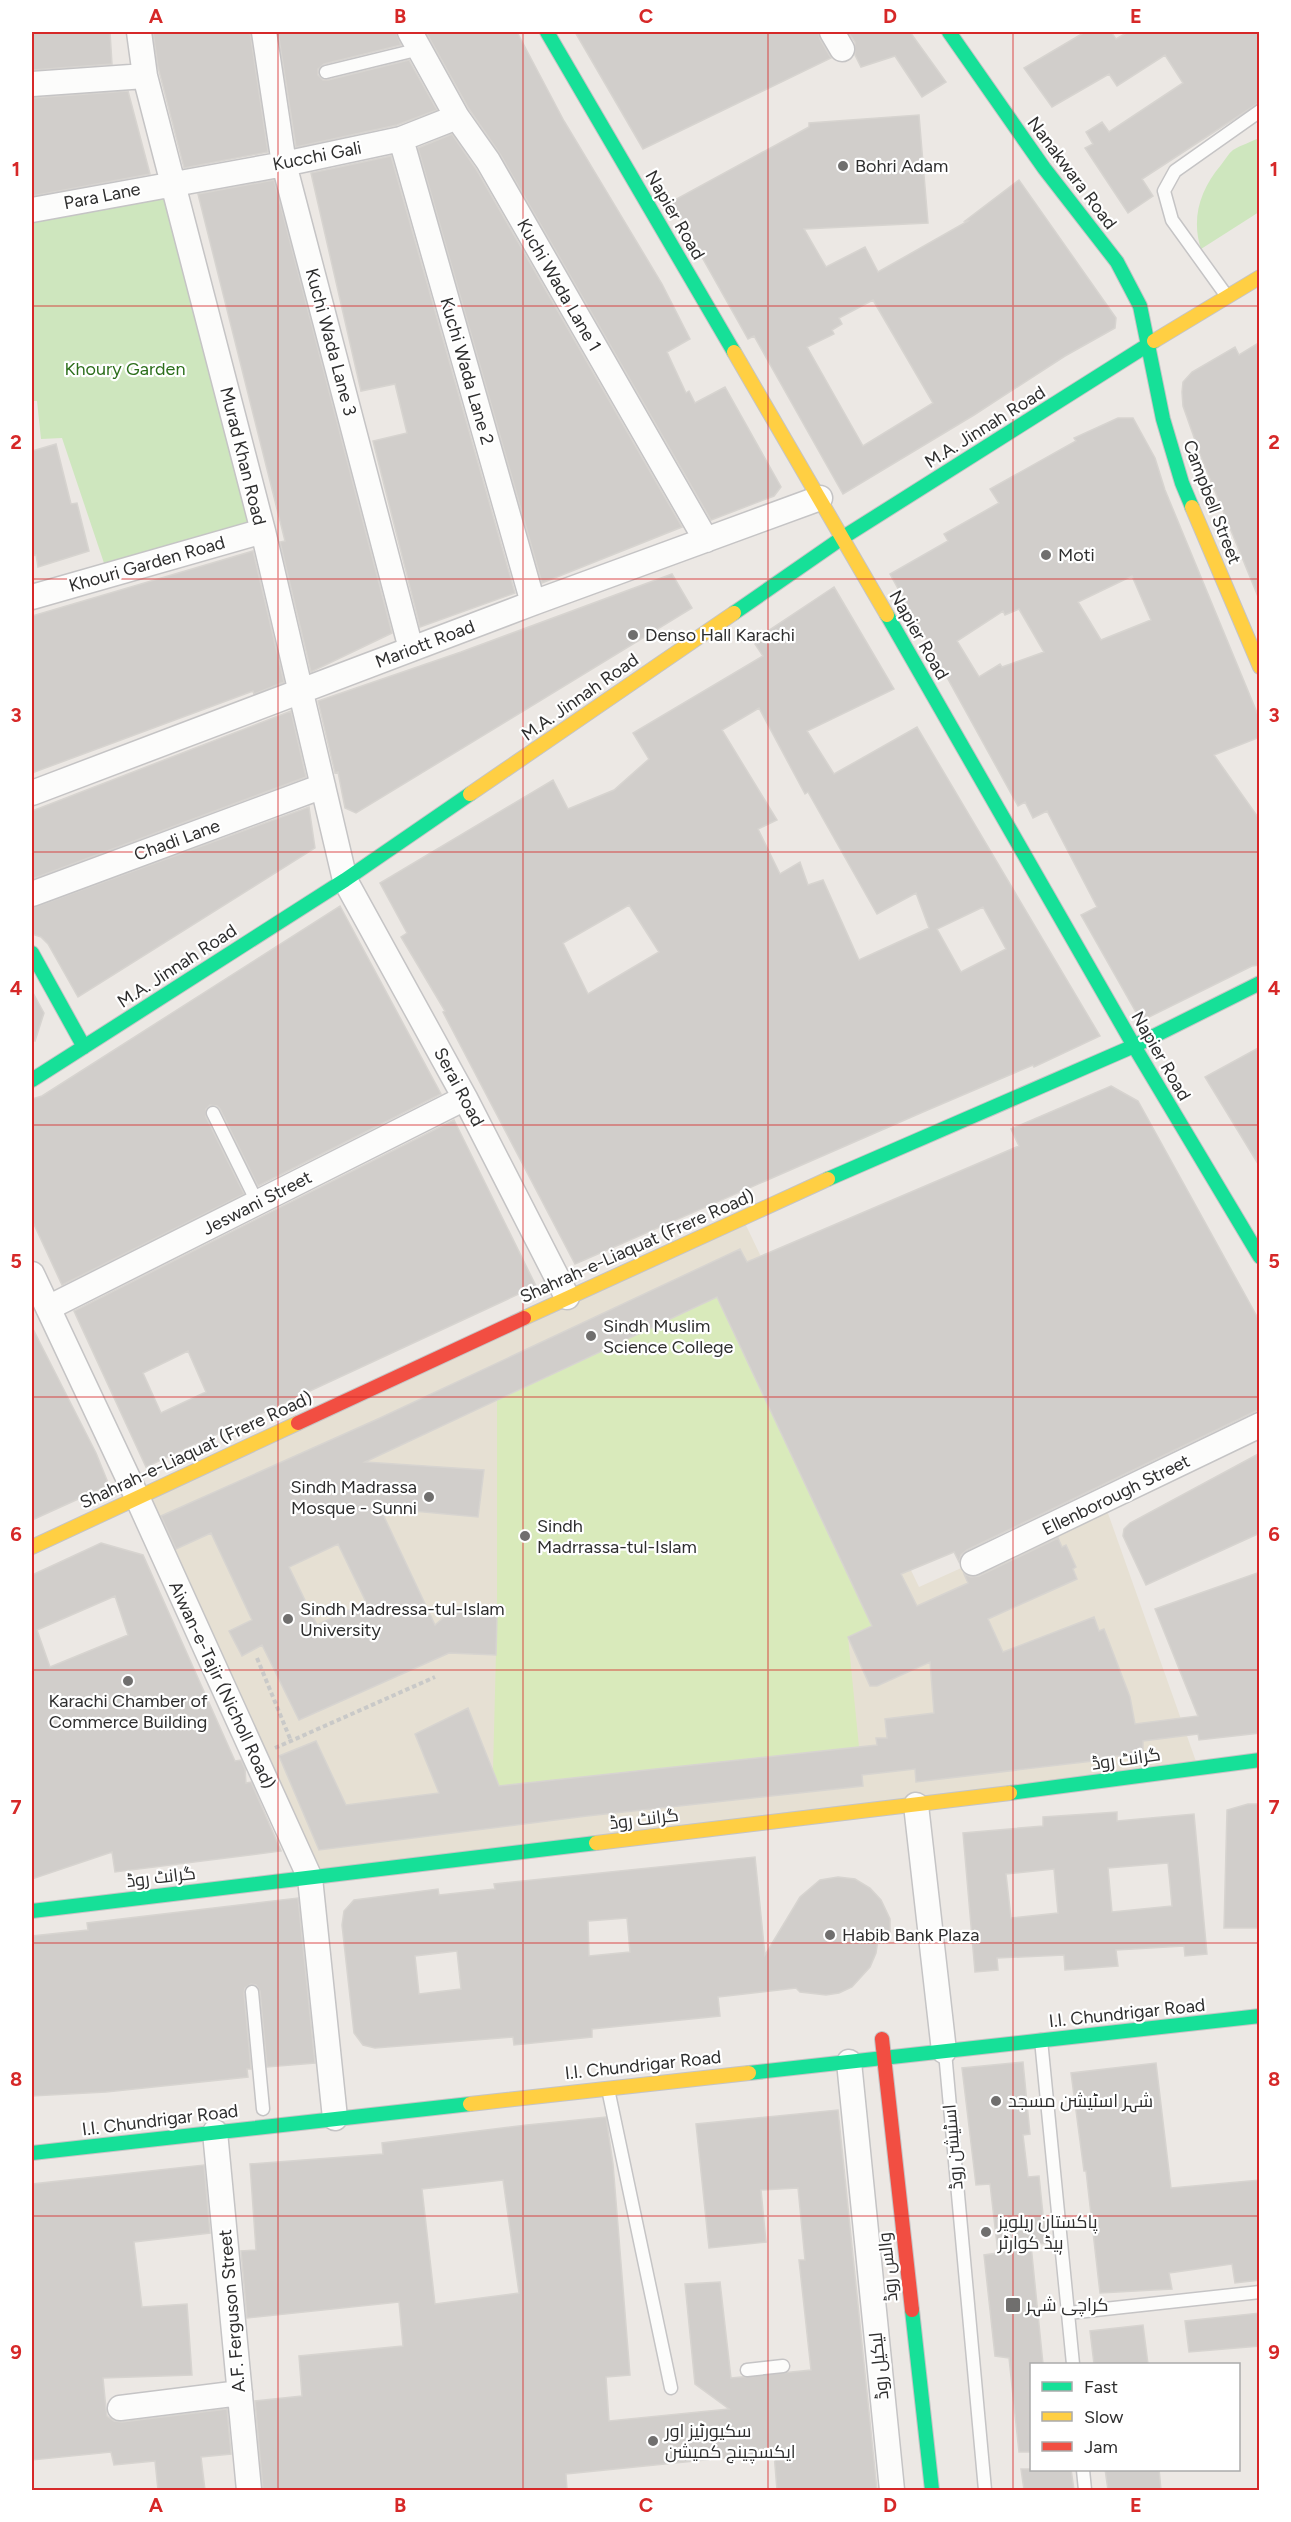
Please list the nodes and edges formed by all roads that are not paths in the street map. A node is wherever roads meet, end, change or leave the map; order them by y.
1 (139, 32) edge
2 (264, 32) edge
3 (546, 32) edge
4 (949, 32) edge
5 (415, 40) edge
6 (326, 72) dead end
7 (145, 76) junction
8 (32, 84) edge
9 (1260, 111) edge
10 (457, 117) junction
11 (401, 139) junction
12 (284, 164) junction
13 (172, 183) junction
14 (32, 210) edge
15 (1260, 277) edge
16 (1227, 296) junction
17 (1149, 344) junction
18 (820, 498) junction
19 (263, 531) junction
20 (842, 538) junction
21 (706, 540) junction
22 (32, 597) edge
23 (533, 603) junction
24 (411, 649) junction
25 (1260, 667) edge
26 (302, 690) junction
27 (323, 786) junction
28 (32, 793) edge
29 (345, 880) junction
30 (32, 894) edge
31 (32, 953) edge
32 (1260, 983) edge
33 (84, 1047) junction
34 (1134, 1047) junction
35 (32, 1080) edge
36 (465, 1098) junction
37 (213, 1113) dead end
38 (257, 1202) junction
39 (1260, 1257) edge
40 (32, 1274) edge
41 (567, 1297) junction
42 (48, 1308) junction
43 (1260, 1425) edge
44 (137, 1497) junction
45 (32, 1547) edge
46 (973, 1563) dead end
47 (1260, 1760) edge
48 (916, 1805) junction
49 (310, 1878) junction
50 (32, 1911) edge
51 (252, 1992) dead end
52 (1260, 2016) edge
53 (943, 2037) junction
54 (882, 2039) dead end
55 (1041, 2040) junction
56 (884, 2057) junction
57 (849, 2062) junction
58 (607, 2088) junction
59 (333, 2106) junction
60 (263, 2109) dead end
61 (215, 2132) junction
62 (32, 2152) edge
63 (1260, 2292) edge
64 (1068, 2313) junction
65 (1073, 2363) edge
66 (783, 2366) dead end
67 (747, 2370) dead end
68 (670, 2388) dead end
69 (240, 2392) junction
70 (120, 2408) dead end
71 (1083, 2471) edge
72 (249, 2490) edge
73 (892, 2490) edge
74 (932, 2490) edge
75 (985, 2490) edge
76 (1085, 2490) edge

1 - 7 street, Murad Khan Road
2 - 12 street, Kuchi Wada Lane 3
3 - 18 main road, Napier Road
4 - 17 main road, Nanakwara Road
5 - 6 lane
5 - 10 street, Kuchi Wada Lane 1
7 - 8 street
7 - 13 street, Murad Khan Road
9 - 16 lane
10 - 11 street, Kucchi Gali
10 - 21 street, Kuchi Wada Lane 1
11 - 12 street, Kucchi Gali
11 - 23 street, Kuchi Wada Lane 2
12 - 13 street, Kucchi Gali
12 - 24 street, Kuchi Wada Lane 3
13 - 14 street, Para Lane
13 - 19 street, Murad Khan Road
15 - 16 main road, M.A. Jinnah Road
16 - 17 main road, M.A. Jinnah Road
17 - 20 main road, M.A. Jinnah Road
17 - 25 main road, Campbell Street
18 - 20 main road, Napier Road
18 - 21 street, Mariott Road
19 - 22 street, Khouri Garden Road
19 - 26 street, Murad Khan Road
20 - 29 main road, M.A. Jinnah Road
20 - 34 main road, Napier Road
21 - 23 street, Mariott Road
23 - 24 street, Mariott Road
24 - 26 street, Mariott Road
26 - 27 street, Murad Khan Road
26 - 28 street, Mariott Road
27 - 29 street, Murad Khan Road
27 - 30 street, Chadi Lane
29 - 33 main road, M.A. Jinnah Road
29 - 36 street, Serai Road
31 - 33 main road
32 - 34 main road, Shahrah-e-Liaquat (Frere Road)
33 - 35 main road, M.A. Jinnah Road
34 - 39 main road, Napier Road
34 - 41 main road, Shahrah-e-Liaquat (Frere Road)
36 - 38 street, Jeswani Street
36 - 41 street, Serai Road
37 - 38 lane
38 - 42 street, Jeswani Street
40 - 42 street, Aiwan-e-Tajir (Nicholl Road)
41 - 44 main road, Shahrah-e-Liaquat (Frere Road)
42 - 44 street, Aiwan-e-Tajir (Nicholl Road)
43 - 46 street, Ellenborough Street
44 - 45 main road, Shahrah-e-Liaquat (Frere Road)
44 - 49 street, Aiwan-e-Tajir (Nicholl Road)
47 - 48 main road, گرانٹ روڈ
48 - 49 main road, گرانٹ روڈ
48 - 53 street, اسٹیشن روڈ
49 - 50 main road, گرانٹ روڈ
49 - 59 street, Aiwan-e-Tajir (Nicholl Road)
51 - 60 lane
52 - 55 main road, I.I. Chundrigar Road
53 - 55 main road, I.I. Chundrigar Road
53 - 56 main road, I.I. Chundrigar Road
53 - 75 lane, اسٹیشن روڈ
54 - 56 main road, والس روڈ
55 - 64 lane
56 - 57 main road, I.I. Chundrigar Road
56 - 74 main road, والس روڈ
57 - 58 main road, I.I. Chundrigar Road
57 - 73 street, لیکیل روڈ
58 - 59 main road, I.I. Chundrigar Road
58 - 68 lane
59 - 61 main road, I.I. Chundrigar Road
61 - 62 main road, I.I. Chundrigar Road
61 - 69 street, A.F. Ferguson Street
63 - 64 lane
64 - 65 lane
66 - 67 lane
69 - 70 street
69 - 72 street, A.F. Ferguson Street
71 - 76 lane

